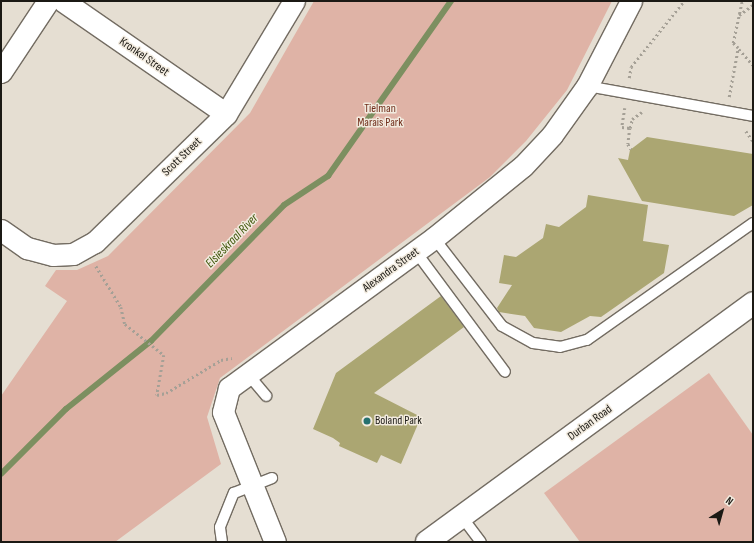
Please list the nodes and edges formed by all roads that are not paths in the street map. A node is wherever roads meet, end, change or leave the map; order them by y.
1 (48, 1) edge
2 (63, 1) edge
3 (294, 1) edge
4 (631, 1) edge
5 (1, 72) edge
6 (587, 86) junction
7 (226, 114) junction
8 (753, 116) edge
9 (753, 223) edge
10 (1, 230) edge
11 (434, 238) junction
12 (416, 252) junction
13 (753, 303) edge
14 (249, 371) junction
15 (505, 372) dead end
16 (266, 396) dead end
17 (272, 478) dead end
18 (252, 486) junction
19 (462, 517) junction
20 (222, 542) edge
21 (275, 542) edge
22 (427, 542) edge
23 (481, 542) edge

1 - 5 street
2 - 7 street, Kronkel Street
3 - 7 street, Scott Street
4 - 6 street, Alexandra Street
6 - 8 lane
6 - 11 street, Alexandra Street
7 - 10 street, Scott Street
9 - 11 lane
11 - 12 street, Alexandra Street
12 - 14 street, Alexandra Street
12 - 15 lane
13 - 19 main road, Durban Road
14 - 16 lane
14 - 18 street, Alexandra Street
17 - 18 lane
18 - 20 lane
18 - 21 street, Alexandra Street
19 - 22 main road, Durban Road
19 - 23 lane

